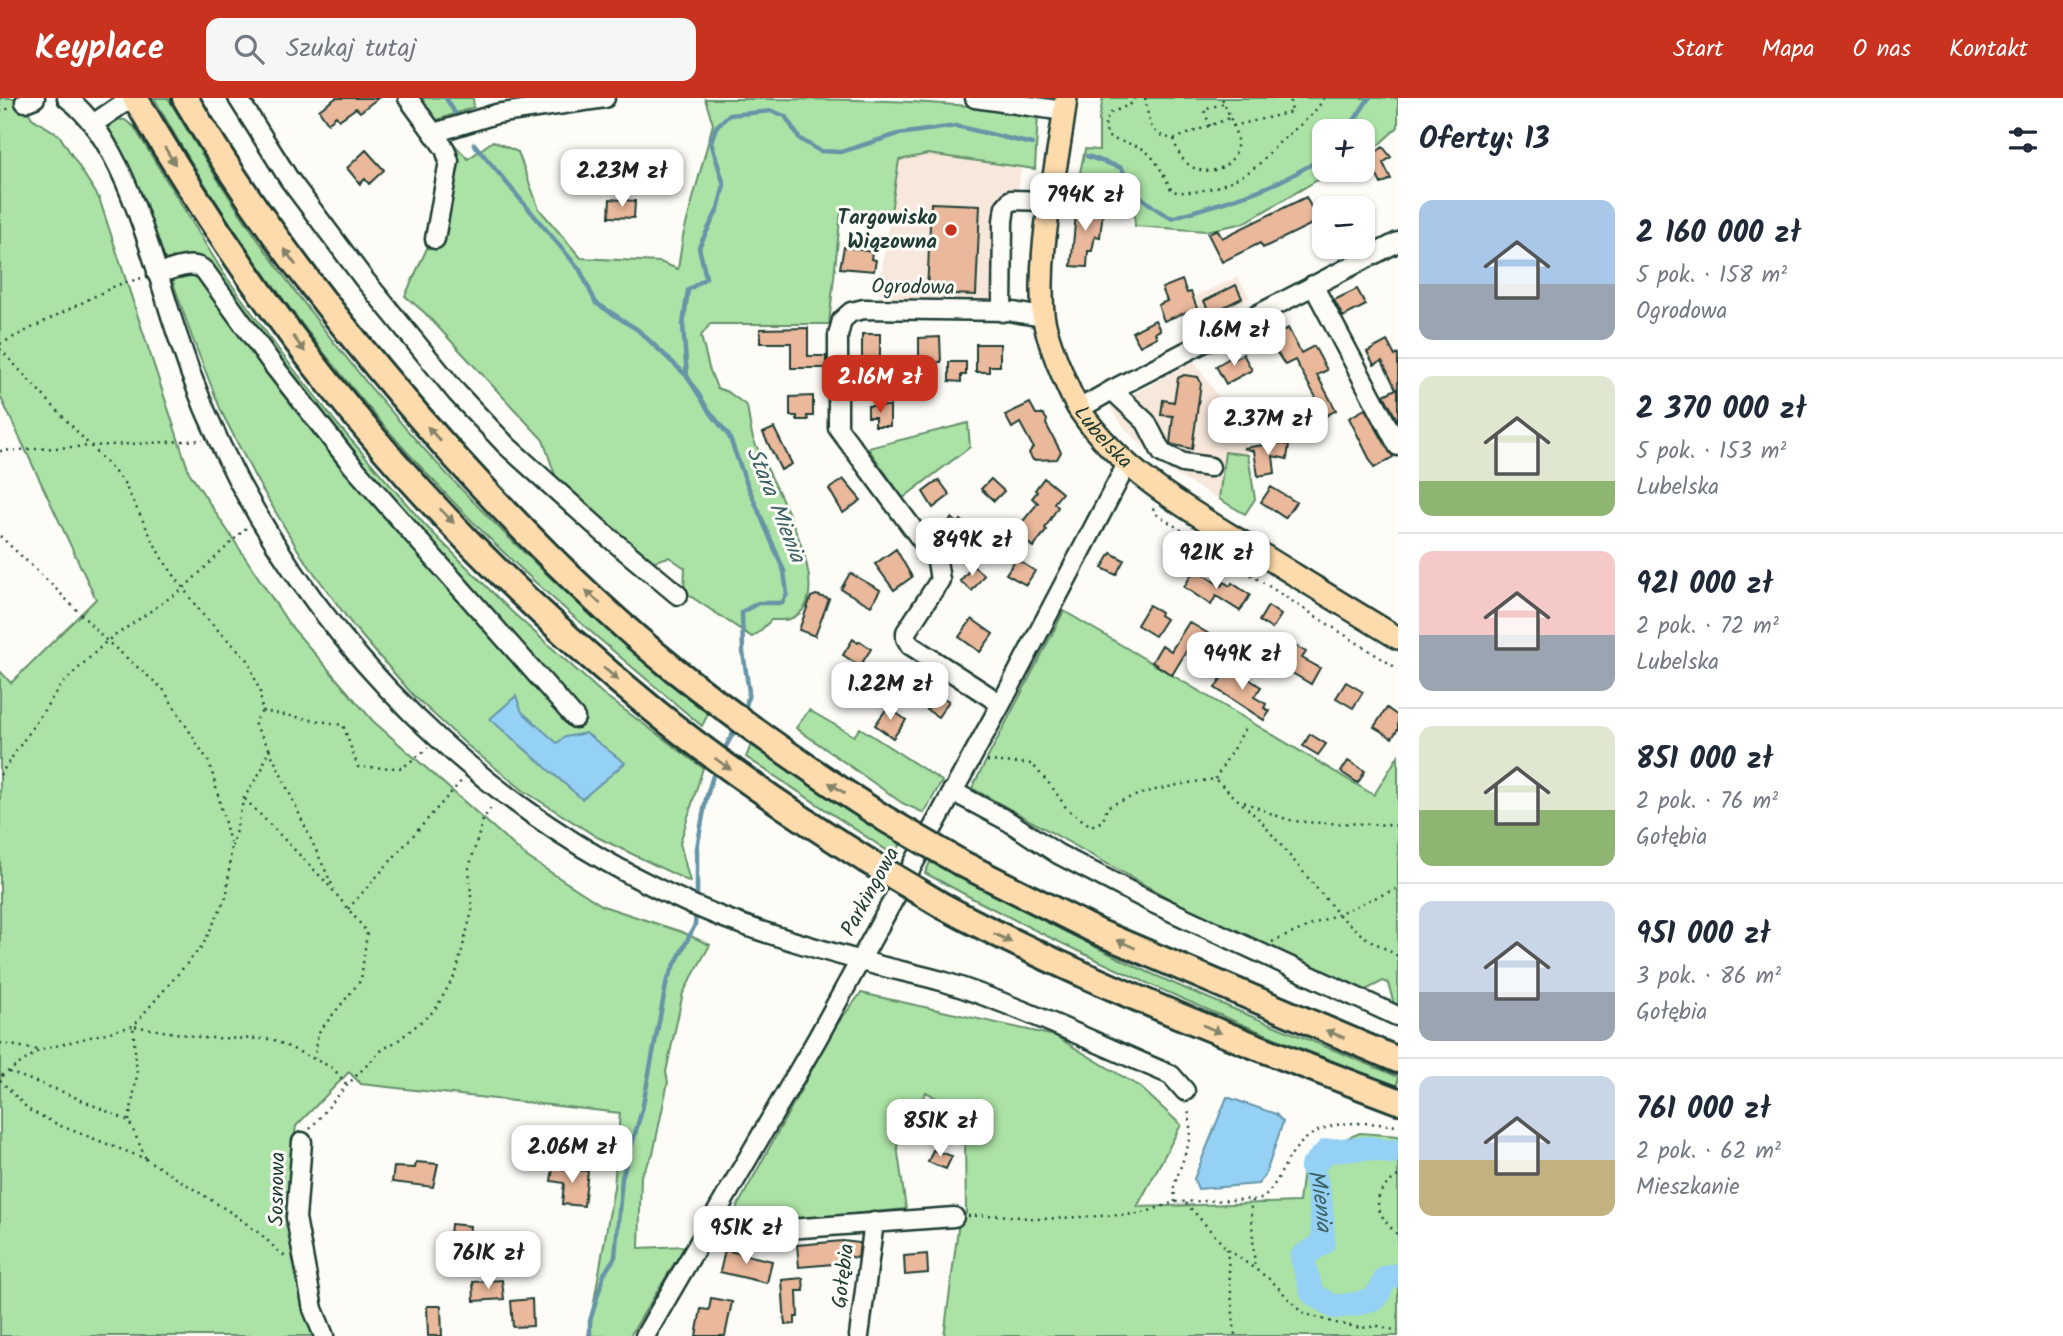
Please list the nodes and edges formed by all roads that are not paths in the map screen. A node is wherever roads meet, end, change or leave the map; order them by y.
1 (67, 98) edge
2 (133, 98) edge
3 (185, 98) edge
4 (238, 98) edge
5 (408, 98) edge
6 (605, 98) edge
7 (975, 98) edge
8 (1065, 105) edge
9 (93, 124) junction
10 (434, 133) junction
11 (1049, 201) junction
12 (435, 239) dead end
13 (1398, 242) edge
14 (157, 274) junction
15 (1312, 285) junction
16 (1002, 312) junction
17 (1043, 317) junction
18 (1112, 390) junction
19 (1079, 409) junction
20 (1398, 446) edge
21 (1127, 464) junction
22 (1210, 467) dead end
23 (678, 595) dead end
24 (1398, 638) edge
25 (1001, 704) junction
26 (575, 718) dead end
27 (952, 791) junction
28 (860, 961) junction
29 (1397, 1016) edge
30 (1398, 1060) edge
31 (1185, 1091) road end
32 (1398, 1101) edge
33 (302, 1142) road end
34 (954, 1217) road end
35 (874, 1222) junction
36 (710, 1227) junction
37 (648, 1334) edge
38 (324, 1336) edge
39 (859, 1336) edge

1 - 9 street
2 - 9 street
2 -> 32 highway, bridge
30 -> 3 highway, bridge
4 - 23 street
5 - 10 street
6 - 10 street
7 - 8 street
8 - 11 main road, Lubelska
9 - 14 street
10 - 12 street
11 - 16 street
11 - 17 main road, Lubelska
13 - 15 street
14 - 26 street
14 - 28 street
15 - 18 street
15 - 20 street
16 - 17 street, Ogrodowa
16 - 25 street, Ogrodowa
17 - 19 main road, Lubelska
18 - 19 street
18 - 22 street
19 - 21 main road, Lubelska
21 - 24 main road, Lubelska
21 - 25 street, Parkingowa
25 - 27 street, Parkingowa
27 - 28 street, Parkingowa
27 - 29 street
28 - 31 street
28 - 36 street, Parkingowa
33 - 38 street, Sosnowa
34 - 35 street, Gołębia
35 - 36 street, Gołębia
35 - 39 street, Gołębia
36 - 37 street, Parkingowa

